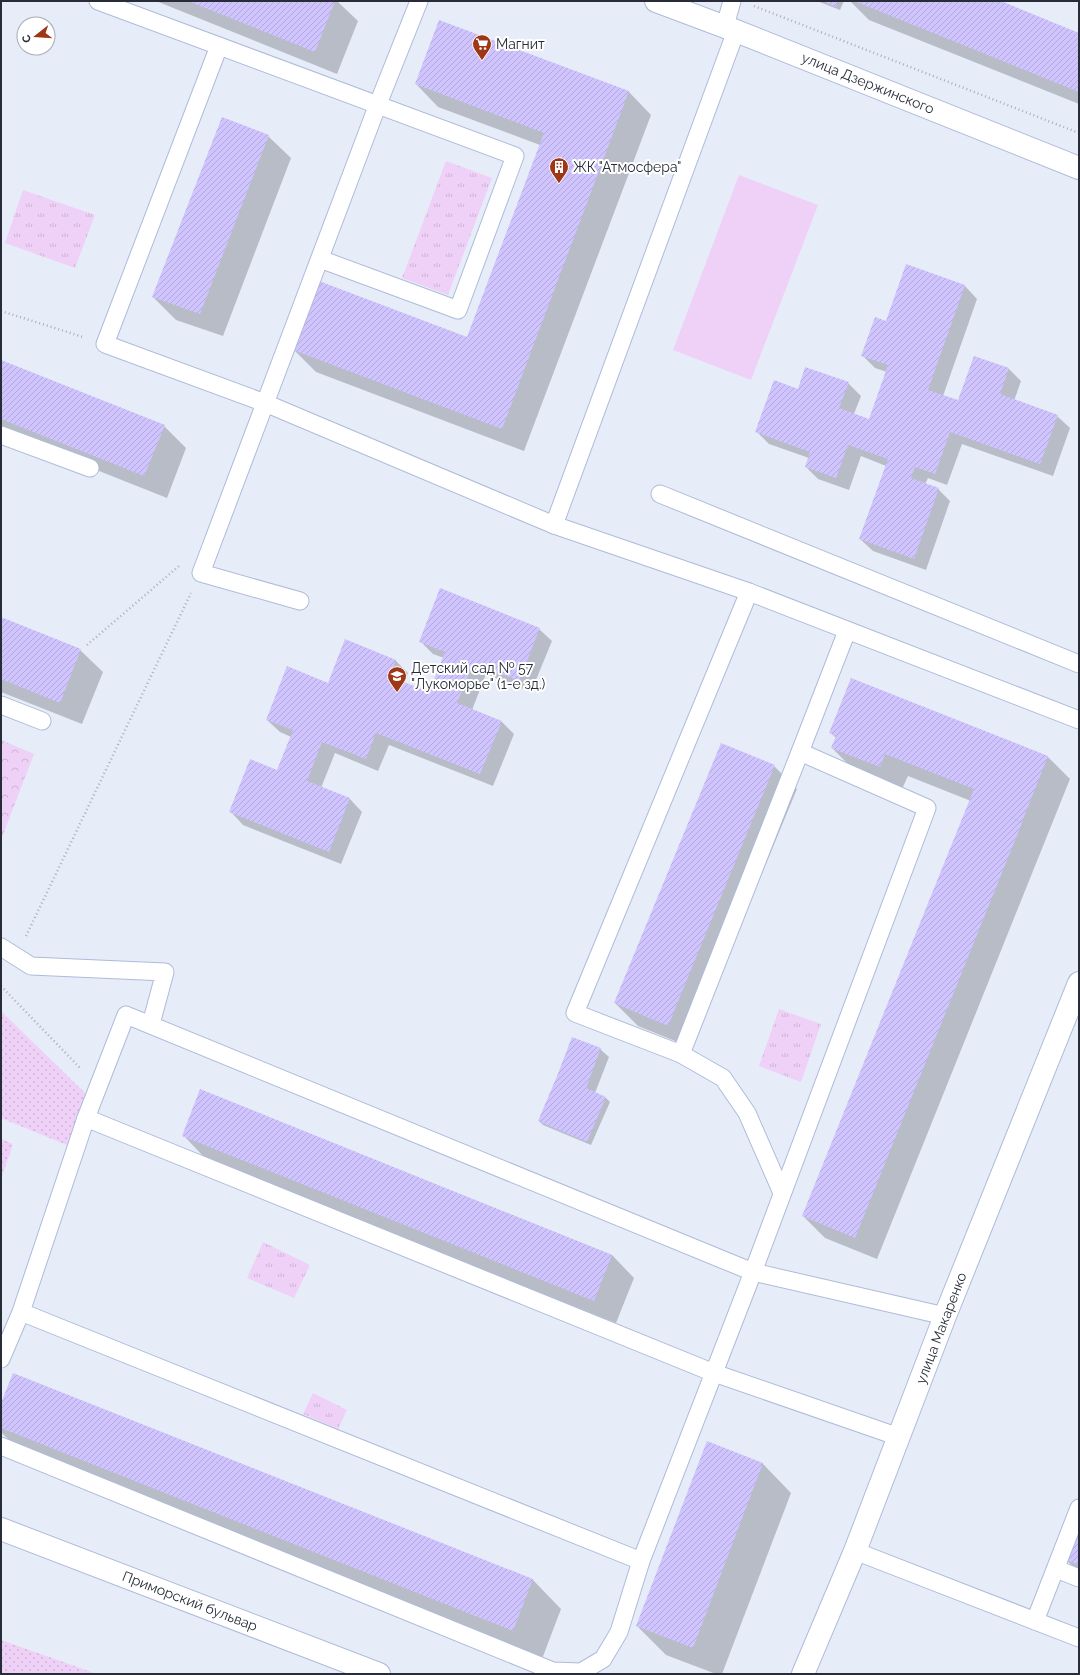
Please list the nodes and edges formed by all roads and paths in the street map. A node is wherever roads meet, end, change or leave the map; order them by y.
1 (98, 1) edge
2 (419, 1) edge
3 (656, 1) edge
4 (732, 1) edge
5 (750, 4) dead end
6 (730, 29) junction
7 (219, 46) junction
8 (378, 104) junction
9 (1079, 134) edge
10 (1079, 168) edge
11 (320, 259) junction
12 (1, 311) edge
13 (104, 344) junction
14 (265, 403) junction
15 (1, 435) edge
16 (90, 468) dead end
17 (660, 494) dead end
18 (554, 525) junction
19 (180, 565) dead end
20 (201, 573) junction
21 (749, 592) junction
22 (300, 601) dead end
23 (847, 631) junction
24 (87, 645) dead end
25 (1079, 664) edge
26 (1, 705) edge
27 (42, 720) dead end
28 (1079, 720) edge
29 (800, 752) junction
30 (1, 947) edge
31 (16, 957) junction
32 (1079, 983) edge
33 (1, 986) edge
34 (1073, 1018) edge
35 (151, 1024) junction
36 (681, 1054) junction
37 (98, 1086) junction
38 (86, 1118) junction
39 (782, 1193) junction
40 (753, 1272) junction
41 (21, 1312) junction
42 (945, 1316) junction
43 (1, 1360) edge
44 (714, 1373) junction
45 (899, 1438) junction
46 (1, 1446) edge
47 (1079, 1508) edge
48 (1, 1529) edge
49 (855, 1551) junction
50 (641, 1561) junction
51 (1056, 1569) junction
52 (1079, 1578) edge
53 (1035, 1621) junction
54 (1079, 1638) edge
55 (379, 1674) edge
56 (803, 1674) edge

1 - 7 lane
2 - 8 lane
3 - 6 street, улица Дзержинского
4 - 6 lane
5 - 9 path
6 - 10 street, улица Дзержинского
6 - 18 lane
7 - 8 lane
7 - 13 lane
8 - 11 lane
8 - 11 lane
11 - 14 lane
12 - 13 path
13 - 14 lane
14 - 18 lane
14 - 20 lane
15 - 16 lane
17 - 25 lane
18 - 21 lane
19 - 24 path
20 - 22 lane
20 - 31 path
21 - 23 lane
21 - 36 lane
23 - 28 lane
23 - 29 lane
26 - 27 lane
29 - 36 lane
29 - 39 lane
30 - 31 lane
31 - 35 lane
32 - 34 street, улица Макаренко
33 - 37 path
34 - 42 street, улица Макаренко
35 - 37 lane
35 - 40 lane
36 - 39 lane
37 - 38 lane
38 - 41 lane
38 - 44 lane
39 - 40 lane
40 - 42 lane
40 - 44 lane
41 - 43 lane
41 - 50 lane
42 - 45 street, улица Макаренко
44 - 45 lane
44 - 50 lane
45 - 49 street, улица Макаренко
46 - 50 lane
47 - 51 lane
48 - 55 street, Приморский бульвар
49 - 53 lane
49 - 56 street, улица Макаренко
51 - 52 lane
51 - 53 lane
53 - 54 lane

